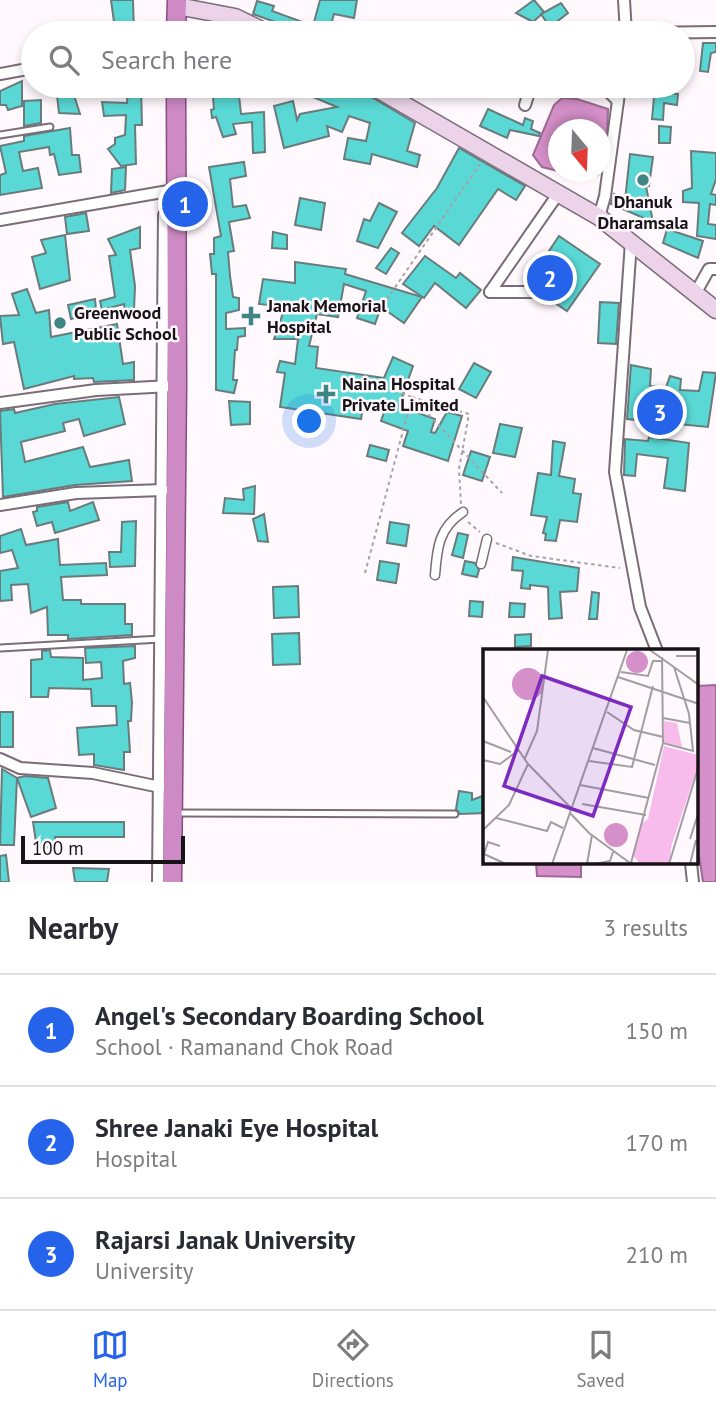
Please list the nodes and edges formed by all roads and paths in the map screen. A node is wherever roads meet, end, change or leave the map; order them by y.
1 (624, 0) edge
2 (177, 3) edge
3 (176, 21) edge
4 (243, 21) edge
5 (625, 21) edge
6 (695, 32) edge
7 (716, 32) edge
8 (21, 70) edge
9 (0, 74) edge
10 (176, 98) edge
11 (393, 98) edge
12 (527, 98) edge
13 (615, 98) edge
14 (618, 98) edge
15 (618, 101) junction
16 (525, 105) dead end
17 (51, 127) dead end
18 (0, 135) edge
19 (487, 152) junction
20 (558, 194) junction
21 (174, 197) junction
22 (599, 217) junction
23 (0, 220) edge
24 (631, 242) junction
25 (716, 268) edge
26 (531, 292) dead end
27 (695, 294) junction
28 (387, 299) dead end
29 (716, 310) edge
30 (171, 386) junction
31 (382, 386) dead end
32 (412, 397) junction
33 (0, 403) edge
34 (163, 490) junction
35 (502, 493) dead end
36 (0, 505) edge
37 (463, 512) junction
38 (488, 539) junction
39 (481, 564) dead end
40 (632, 569) junction
41 (365, 573) dead end
42 (435, 575) dead end
43 (161, 639) junction
44 (0, 648) edge
45 (656, 649) edge
46 (0, 759) edge
47 (160, 787) junction
48 (173, 813) junction
49 (454, 814) dead end
50 (691, 864) edge
51 (158, 882) edge
52 (172, 882) edge
53 (693, 882) edge

1 - 5 street
2 - 3 highway
2 - 4 main road
6 - 7 street
8 - 9 street
10 - 21 highway
11 - 19 main road
12 - 16 street
13 - 15 street
14 - 15 street
15 - 22 street
17 - 18 lane
19 - 20 main road
19 - 28 path
20 - 22 main road
20 - 26 street
21 - 23 street
21 - 30 highway
22 - 24 main road
24 - 27 main road
24 - 40 street
25 - 27 street
27 - 29 main road
30 - 33 street
30 - 34 street
30 - 48 highway
31 - 32 path
32 - 35 path
32 - 37 path
32 - 41 path
34 - 36 street
34 - 43 street
37 - 38 path
37 - 42 street
38 - 39 street
38 - 40 path
40 - 45 street
43 - 44 lane
43 - 47 street
46 - 47 street
47 - 51 street
48 - 49 lane
48 - 52 highway
50 - 53 street

